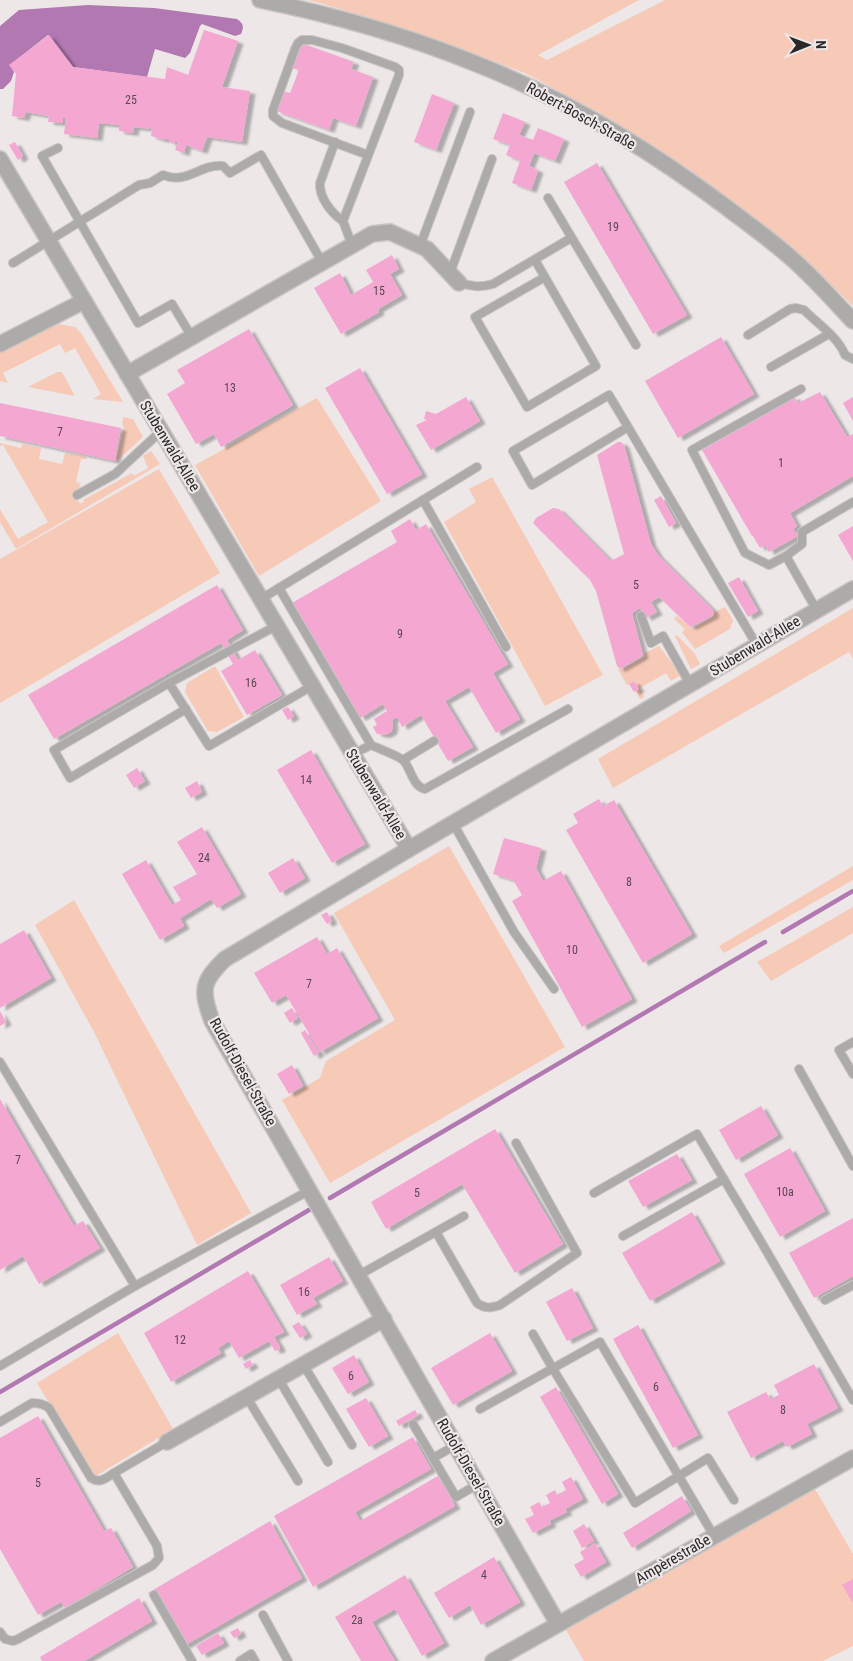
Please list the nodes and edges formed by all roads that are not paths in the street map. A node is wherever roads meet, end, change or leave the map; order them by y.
1 (260, 0) edge
2 (470, 112) dead end
3 (335, 142) junction
4 (58, 148) dead end
5 (368, 155) junction
6 (492, 158) dead end
7 (0, 159) edge
8 (548, 198) dead end
9 (343, 221) junction
10 (80, 222) junction
11 (571, 238) junction
12 (48, 242) junction
13 (352, 245) junction
14 (420, 246) junction
15 (535, 260) junction
16 (322, 262) junction
17 (13, 263) dead end
18 (544, 276) junction
19 (455, 278) junction
20 (84, 301) junction
21 (853, 320) edge
22 (829, 334) junction
23 (748, 335) dead end
24 (192, 337) junction
25 (0, 344) edge
26 (636, 345) dead end
27 (853, 359) edge
28 (771, 367) dead end
29 (127, 374) junction
30 (801, 389) dead end
31 (628, 427) junction
32 (161, 431) junction
33 (478, 467) dead end
34 (77, 495) dead end
35 (423, 500) junction
36 (853, 502) edge
37 (786, 556) junction
38 (279, 588) junction
39 (853, 588) edge
40 (261, 599) junction
41 (816, 609) junction
42 (642, 616) dead end
43 (276, 626) junction
44 (757, 645) junction
45 (506, 647) dead end
46 (169, 683) junction
47 (690, 684) junction
48 (312, 686) junction
49 (186, 709) junction
50 (568, 709) dead end
51 (434, 741) dead end
52 (371, 745) junction
53 (353, 754) junction
54 (403, 760) junction
55 (454, 823) junction
56 (409, 849) junction
57 (554, 988) dead end
58 (853, 1042) edge
59 (0, 1062) edge
60 (799, 1069) dead end
61 (853, 1074) edge
62 (516, 1143) dead end
63 (853, 1166) edge
64 (724, 1179) junction
65 (310, 1190) junction
66 (594, 1193) dead end
67 (464, 1216) dead end
68 (436, 1232) junction
69 (623, 1236) dead end
70 (358, 1275) junction
71 (853, 1285) edge
72 (135, 1286) junction
73 (825, 1300) dead end
74 (384, 1319) junction
75 (534, 1334) dead end
76 (302, 1364) junction
77 (0, 1366) edge
78 (553, 1368) junction
79 (278, 1378) junction
80 (246, 1396) junction
81 (853, 1400) edge
82 (480, 1409) dead end
83 (0, 1422) edge
84 (413, 1424) dead end
85 (167, 1442) joint
86 (352, 1445) dead end
87 (456, 1445) junction
88 (433, 1458) junction
89 (853, 1458) edge
90 (328, 1462) dead end
91 (114, 1473) junction
92 (680, 1476) junction
93 (298, 1481) dead end
94 (478, 1484) junction
95 (734, 1500) dead end
96 (714, 1536) junction
97 (154, 1595) dead end
98 (263, 1615) dead end
99 (558, 1624) junction
100 (0, 1632) edge
101 (192, 1661) edge
102 (240, 1661) edge
103 (254, 1661) edge
104 (288, 1661) edge
105 (493, 1661) edge

1 - 21 street, Robert-Bosch-Straße
2 - 14 lane
3 - 5 lane
3 - 5 lane
3 - 9 lane
4 - 10 lane
5 - 9 lane
6 - 19 lane
7 - 12 street, Stubenwald-Allee
8 - 11 lane
9 - 13 lane
10 - 12 lane
10 - 16 lane
10 - 24 lane
11 - 15 lane
11 - 26 lane
12 - 17 lane
12 - 20 street, Stubenwald-Allee
13 - 14 street
13 - 16 street
14 - 19 street
15 - 18 lane
15 - 19 lane
16 - 24 street
18 - 18 lane
20 - 25 street
20 - 29 street, Stubenwald-Allee
22 - 23 lane
22 - 27 lane
22 - 28 lane
24 - 29 street
29 - 32 street, Stubenwald-Allee
30 - 37 lane
31 - 31 lane
31 - 44 lane
32 - 34 lane
32 - 40 street, Stubenwald-Allee
33 - 35 lane
35 - 38 lane
35 - 45 lane
36 - 37 lane
37 - 41 lane
38 - 40 lane
38 - 52 lane
39 - 41 street, Stubenwald-Allee
40 - 43 street, Stubenwald-Allee
41 - 44 street, Stubenwald-Allee
42 - 47 lane
43 - 46 lane
43 - 48 street, Stubenwald-Allee
44 - 47 street, Stubenwald-Allee
46 - 49 lane
46 - 49 lane
47 - 55 street, Stubenwald-Allee
48 - 49 lane
48 - 53 street, Stubenwald-Allee
50 - 54 lane
51 - 54 lane
52 - 53 lane
52 - 54 lane
53 - 56 street, Stubenwald-Allee
55 - 56 street, Stubenwald-Allee
55 - 57 lane
56 - 65 street, Rudolf-Diesel-Straße
58 - 61 lane
59 - 72 lane
60 - 63 lane
62 - 68 lane
64 - 66 lane
64 - 69 lane
64 - 81 lane
65 - 70 street, Rudolf-Diesel-Straße
65 - 72 lane
67 - 68 lane
68 - 70 lane
70 - 74 street, Rudolf-Diesel-Straße
71 - 73 lane
72 - 77 lane
74 - 76 street
74 - 87 street, Rudolf-Diesel-Straße
75 - 78 lane
76 - 79 street
76 - 86 lane
78 - 82 lane
78 - 92 lane
78 - 92 lane
79 - 80 street
79 - 90 lane
80 - 85 street
80 - 93 lane
83 - 91 lane
84 - 88 lane
85 - 91 lane
87 - 88 lane
87 - 94 street, Rudolf-Diesel-Straße
88 - 94 lane
89 - 96 street, Ampèrestraße
91 - 100 lane
92 - 95 lane
92 - 96 lane
94 - 99 street, Rudolf-Diesel-Straße
96 - 99 street, Ampèrestraße
97 - 101 lane
98 - 104 lane
99 - 105 street, Ampèrestraße
102 - 103 lane

